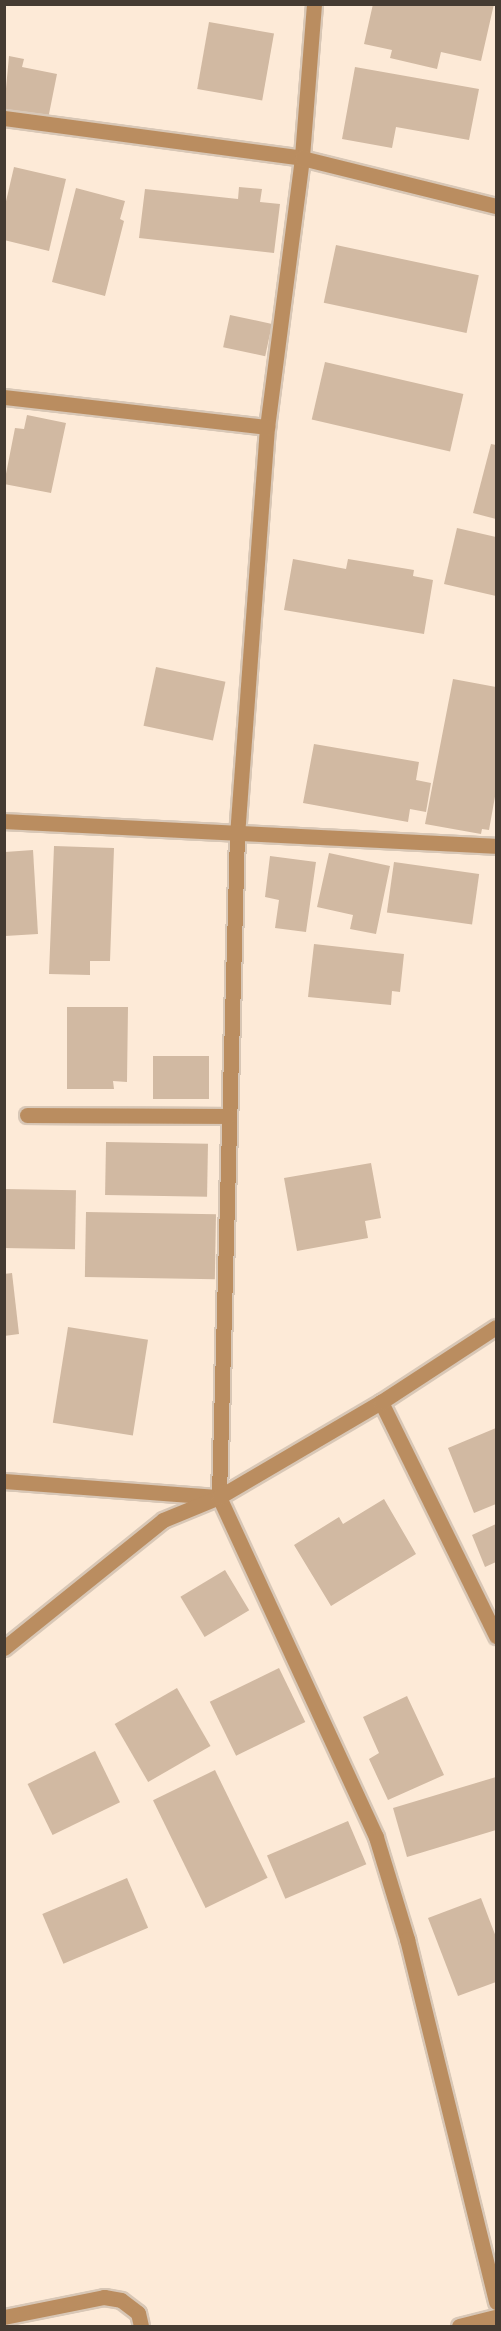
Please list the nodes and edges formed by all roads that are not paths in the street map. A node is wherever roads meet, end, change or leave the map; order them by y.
1 (314, 4) edge
2 (4, 118) edge
3 (302, 158) junction
4 (496, 206) edge
5 (4, 397) edge
6 (267, 427) junction
7 (4, 821) edge
8 (237, 834) junction
9 (496, 846) edge
10 (27, 1115) dead end
11 (228, 1116) junction
12 (496, 1327) edge
13 (381, 1402) junction
14 (4, 1480) edge
15 (219, 1497) junction
16 (490, 1611) edge
17 (496, 1636) edge
18 (4, 1648) edge
19 (496, 2302) edge
20 (4, 2317) edge
21 (496, 2317) edge
22 (141, 2326) edge
23 (459, 2326) edge

1 - 3 street
2 - 3 street
3 - 4 street
3 - 6 street
5 - 6 street
6 - 8 street
7 - 8 street
8 - 9 street
8 - 11 street
10 - 11 street
11 - 15 street
12 - 13 street
13 - 15 street
13 - 16 street
14 - 15 street
15 - 18 street
15 - 19 street
16 - 17 street
20 - 22 street
21 - 23 street

